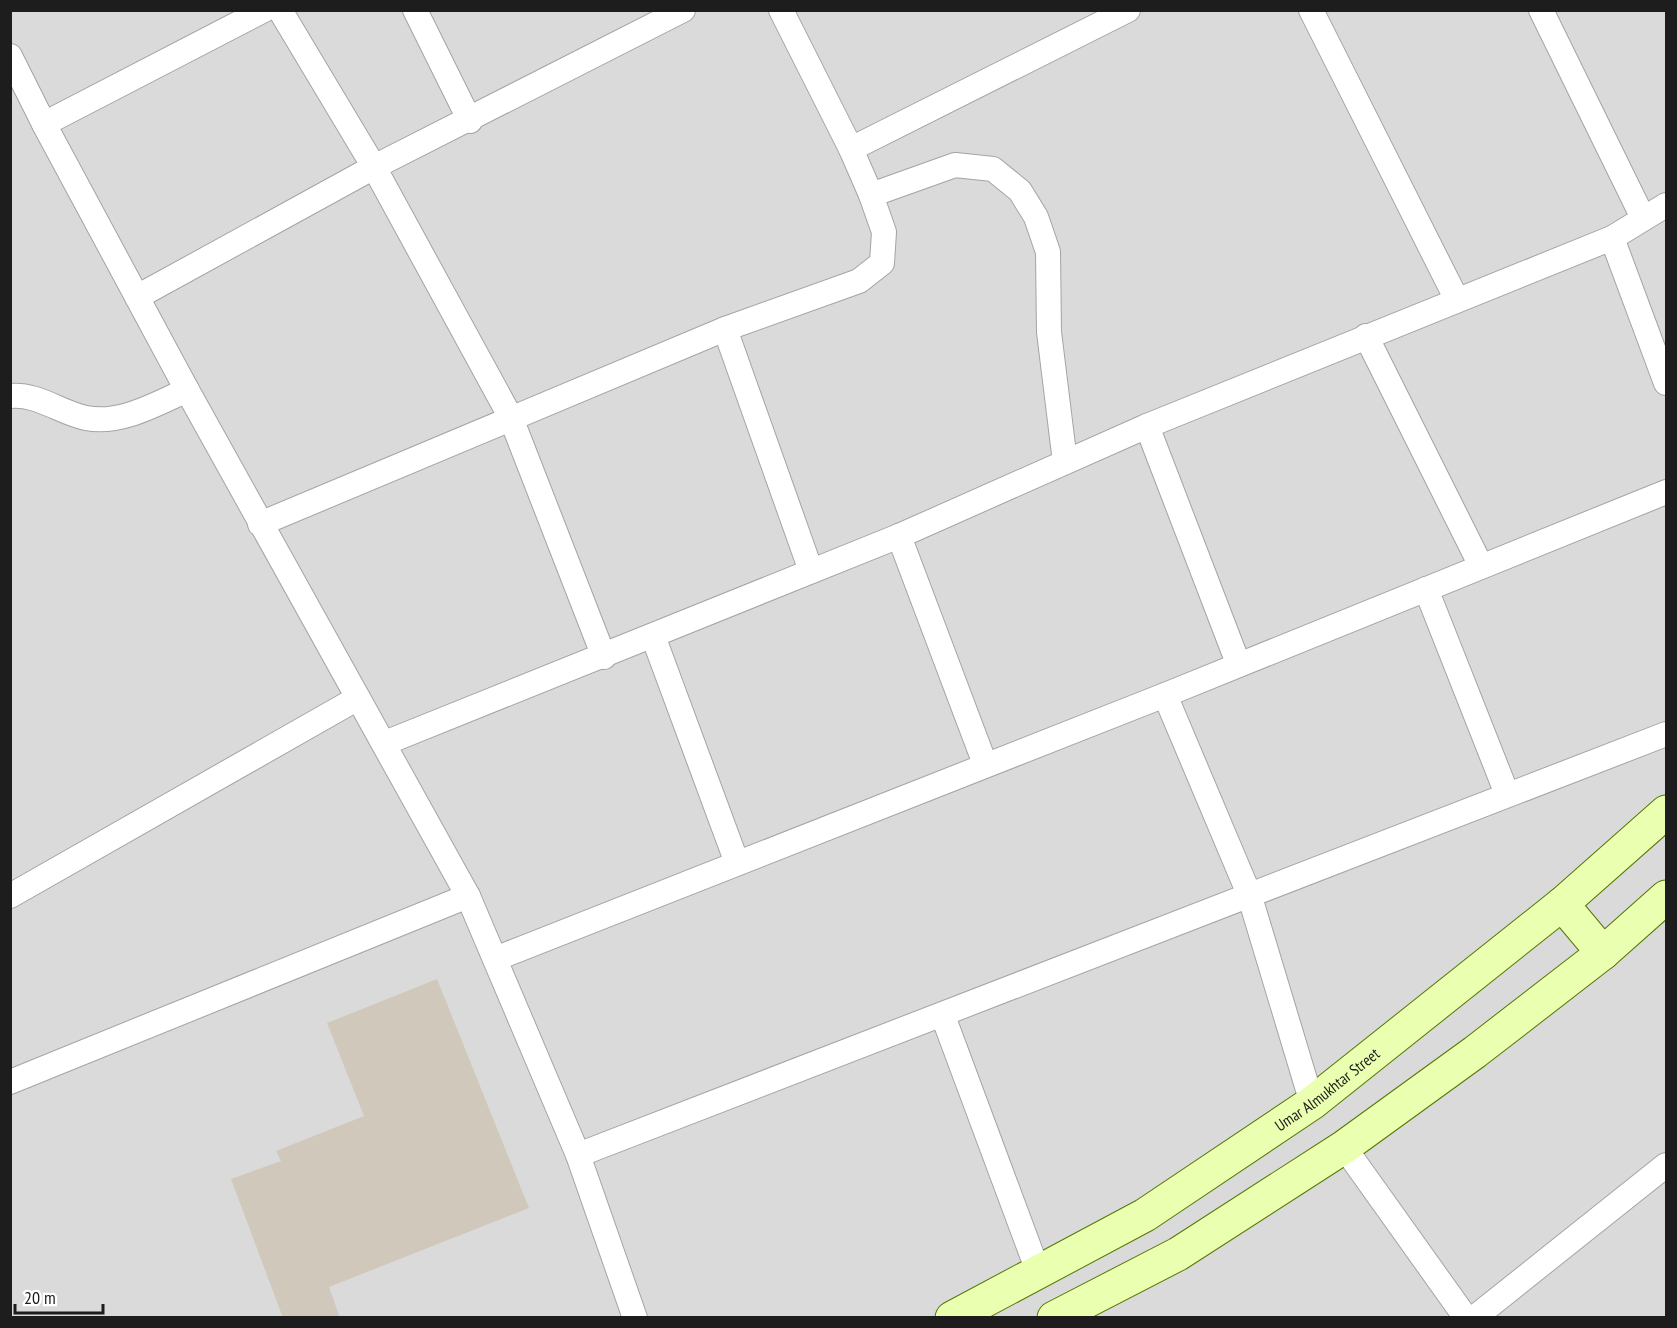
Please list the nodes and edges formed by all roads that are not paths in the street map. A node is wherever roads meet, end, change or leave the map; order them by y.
1 (264, 10) edge
2 (280, 10) edge
3 (415, 10) edge
4 (683, 10) edge
5 (781, 10) edge
6 (1128, 10) edge
7 (1311, 10) edge
8 (1541, 10) edge
9 (10, 56) edge
10 (470, 121) junction
11 (44, 124) junction
12 (851, 149) junction
13 (374, 167) junction
14 (871, 195) junction
15 (1666, 205) edge
16 (1643, 218) junction
17 (1612, 238) junction
18 (136, 297) junction
19 (1456, 300) junction
20 (726, 329) junction
21 (1366, 336) junction
22 (1666, 383) edge
23 (187, 390) junction
24 (10, 396) edge
25 (511, 418) junction
26 (1147, 426) junction
27 (1065, 462) junction
28 (1666, 492) edge
29 (260, 524) junction
30 (898, 536) junction
31 (1481, 566) junction
32 (811, 571) junction
33 (1426, 589) junction
34 (653, 636) junction
35 (604, 657) junction
36 (1238, 663) junction
37 (1165, 695) junction
38 (358, 698) junction
39 (1666, 734) edge
40 (385, 743) junction
41 (985, 765) junction
42 (1507, 795) junction
43 (1666, 812) edge
44 (737, 863) junction
45 (1248, 894) junction
46 (10, 896) edge
47 (468, 896) junction
48 (1666, 897) edge
49 (1563, 904) junction
50 (1603, 953) junction
51 (495, 959) junction
52 (943, 1016) junction
53 (10, 1082) edge
54 (1312, 1103) junction
55 (1344, 1147) junction
56 (578, 1155) junction
57 (1666, 1165) edge
58 (1039, 1274) junction
59 (635, 1317) edge
60 (952, 1317) edge
61 (1054, 1317) edge
62 (1466, 1317) edge
63 (1474, 1317) edge

1 - 11 street
2 - 13 street
3 - 10 street
4 - 10 street
5 - 12 street
6 - 12 street
7 - 19 street
8 - 16 street
9 - 11 street
10 - 13 street
11 - 18 street
12 - 14 street
13 - 18 street
13 - 25 street
14 - 20 street
14 - 27 street
15 - 16 street
16 - 17 street
17 - 19 street
17 - 22 street
18 - 23 street
19 - 21 street
20 - 25 street
20 - 32 street
21 - 26 street
21 - 31 street
23 - 24 street
23 - 29 street
25 - 29 street
25 - 35 street
26 - 27 street
26 - 36 street
27 - 30 street
28 - 31 street
29 - 38 street
30 - 32 street
30 - 41 street
31 - 33 street
32 - 34 street
33 - 36 street
33 - 42 street
34 - 35 street
34 - 44 street
35 - 40 street
36 - 37 street
37 - 41 street
37 - 45 street
38 - 40 street
38 - 46 street
39 - 42 street
40 - 47 street
41 - 44 street
42 - 45 street
43 - 49 street, Umar Almukhtar Street
44 - 51 street
45 - 52 street
45 - 54 street
47 - 51 street
47 - 53 street
48 - 50 street
49 - 50 street
49 - 54 street, Umar Almukhtar Street
50 - 55 street
51 - 56 street
52 - 56 street
52 - 58 street
54 - 58 street, Umar Almukhtar Street
55 - 61 street
55 - 62 street
56 - 59 street
57 - 63 street
58 - 60 street, Umar Almukhtar Street

